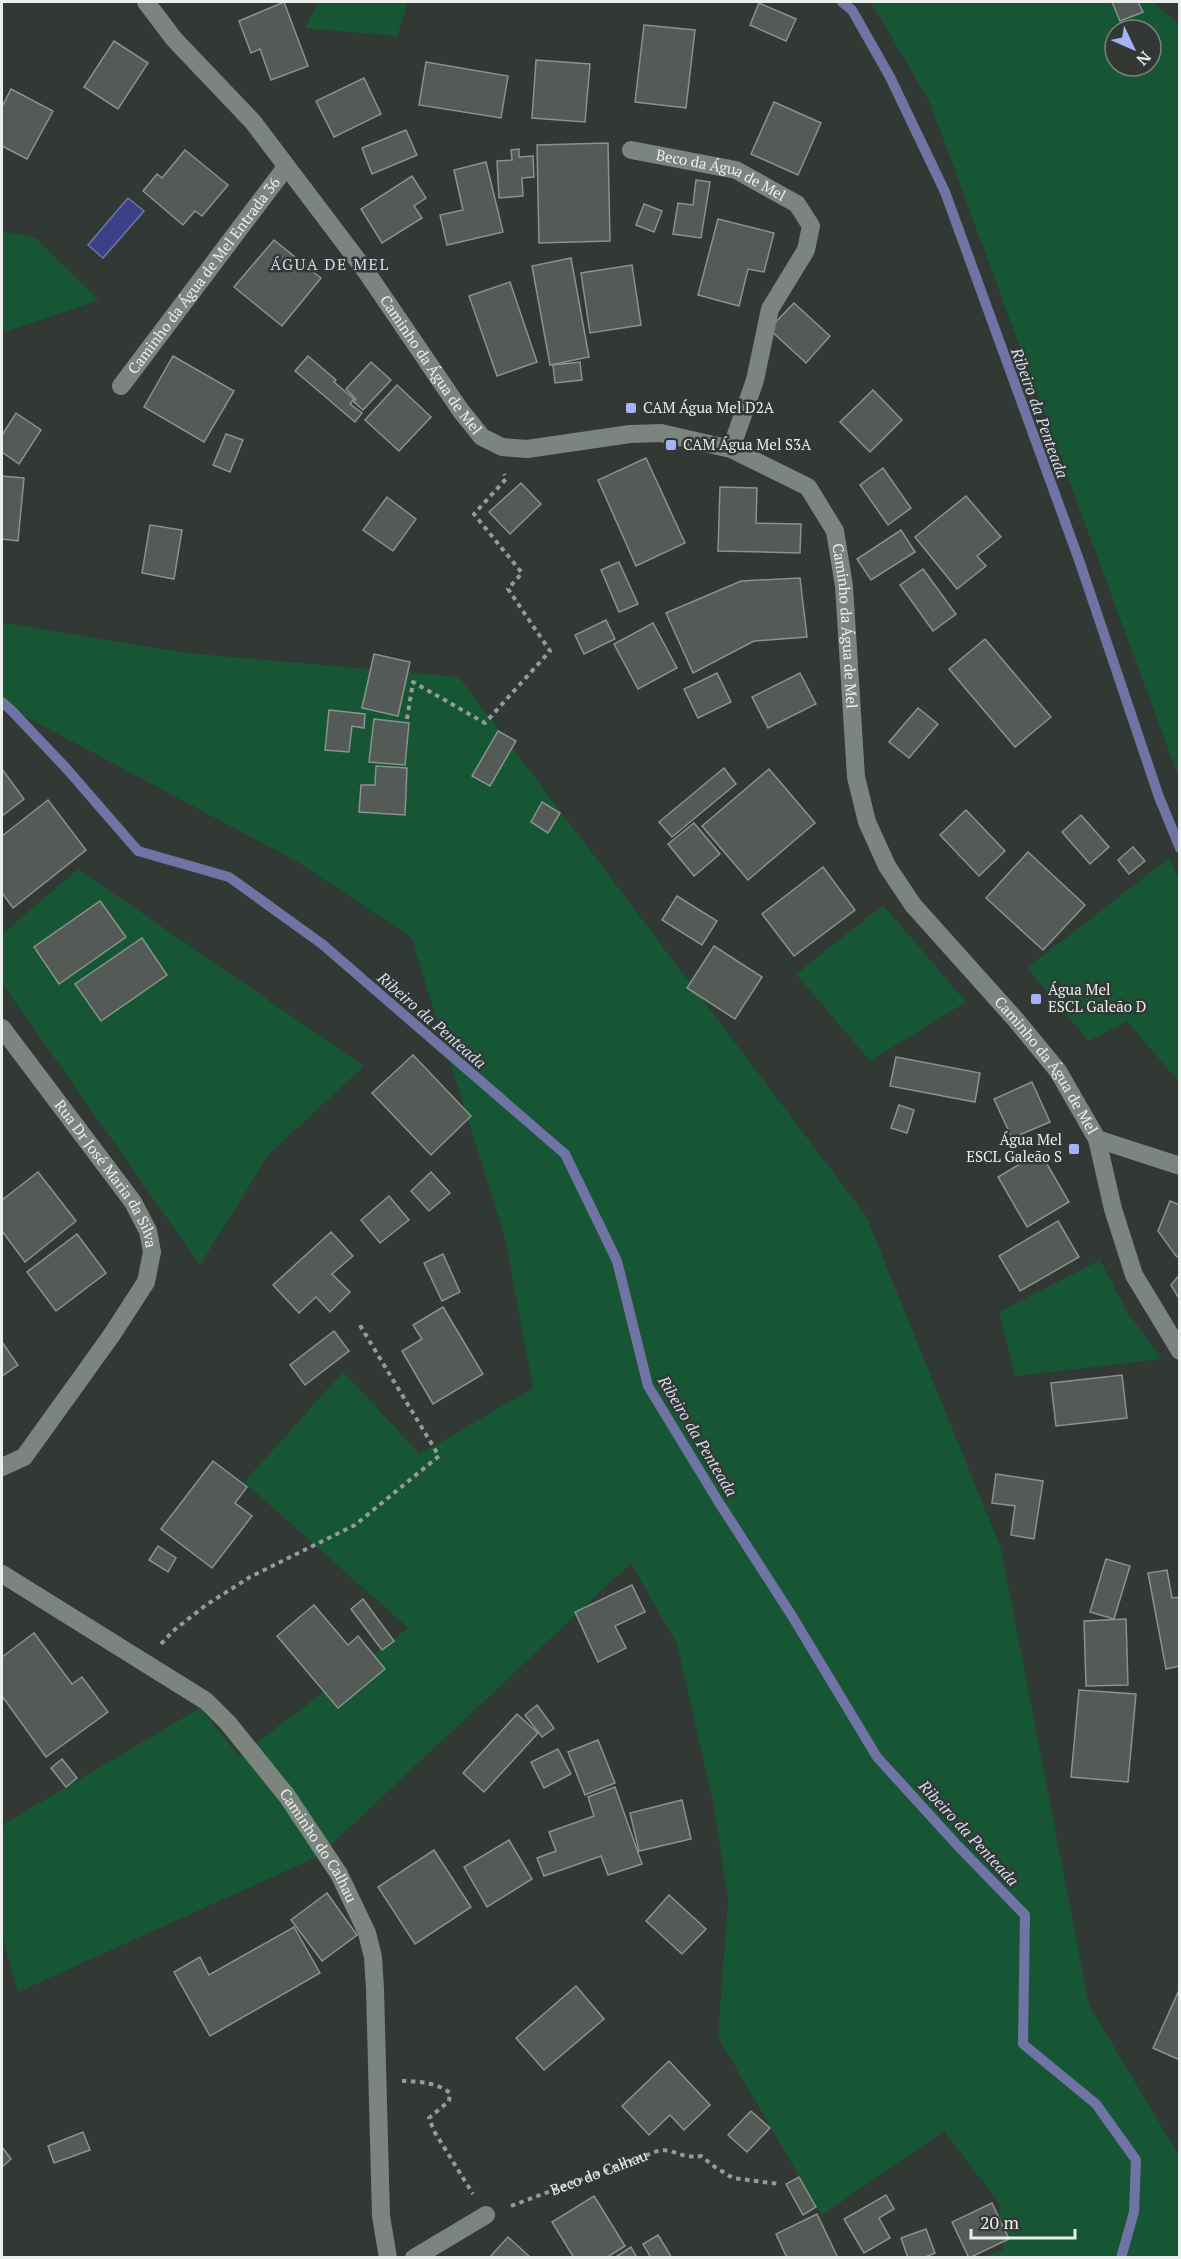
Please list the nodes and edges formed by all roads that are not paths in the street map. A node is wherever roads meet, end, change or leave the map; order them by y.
1 (146, 2) edge
2 (631, 150) dead end
3 (286, 166) junction
4 (121, 386) dead end
5 (731, 449) junction
6 (2, 1028) edge
7 (1097, 1138) junction
8 (1179, 1166) edge
9 (1179, 1351) edge
10 (2, 1467) edge
11 (2, 1574) edge
12 (486, 2215) road end
13 (388, 2258) edge
14 (414, 2258) edge

1 - 3 street, Caminho da Água de Mel
2 - 5 street, Beco da Água de Mel
3 - 4 street, Caminho da Água de Mel Entrada 36
3 - 5 street, Caminho da Água de Mel
5 - 7 street, Caminho da Água de Mel
6 - 10 street, Rua Dr José Maria da Silva
7 - 8 street
7 - 9 street, Caminho da Água de Mel
11 - 13 street, Caminho do Calhau
12 - 14 street

